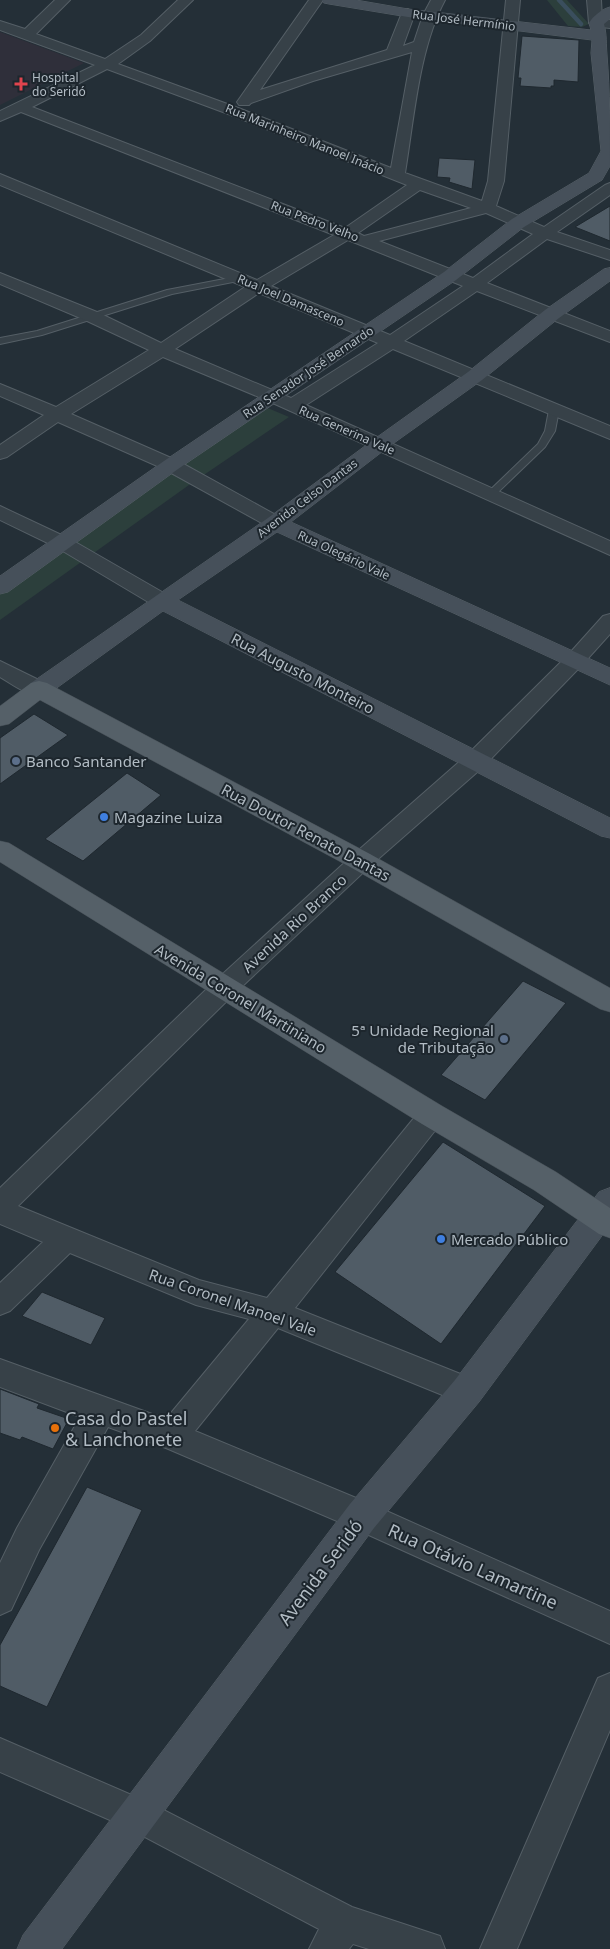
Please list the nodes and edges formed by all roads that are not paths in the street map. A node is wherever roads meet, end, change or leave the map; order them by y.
1 (63, 0) edge
2 (186, 0) edge
3 (316, 0) edge
4 (328, 0) edge
5 (438, 0) edge
6 (513, 0) edge
7 (587, 1) edge
8 (610, 11) edge
9 (408, 13) junction
10 (430, 15) junction
11 (600, 24) edge
12 (0, 25) edge
13 (511, 26) junction
14 (27, 35) junction
15 (420, 45) junction
16 (393, 53) junction
17 (604, 54) edge
18 (107, 64) junction
19 (241, 106) junction
20 (20, 107) junction
21 (0, 117) edge
22 (607, 169) edge
23 (397, 176) junction
24 (0, 179) edge
25 (418, 184) junction
26 (561, 197) junction
27 (585, 206) junction
28 (487, 208) junction
29 (518, 222) junction
30 (545, 233) junction
31 (347, 234) junction
32 (366, 240) junction
33 (483, 250) junction
34 (610, 255) edge
35 (509, 259) junction
36 (610, 272) edge
37 (450, 276) junction
38 (0, 278) edge
39 (240, 278) junction
40 (476, 285) junction
41 (257, 288) junction
42 (411, 303) junction
43 (435, 314) junction
44 (552, 314) junction
45 (91, 316) junction
46 (368, 331) junction
47 (610, 337) edge
48 (0, 341) edge
49 (394, 342) junction
50 (162, 350) junction
51 (323, 362) junction
52 (344, 371) junction
53 (475, 376) junction
54 (0, 389) edge
55 (272, 396) junction
56 (293, 406) junction
57 (554, 410) junction
58 (56, 415) junction
59 (610, 433) edge
60 (380, 444) junction
61 (0, 453) edge
62 (171, 464) junction
63 (490, 494) junction
64 (0, 512) edge
65 (276, 523) junction
66 (63, 543) junction
67 (610, 550) edge
68 (0, 586) edge
69 (162, 601) junction
70 (610, 621) edge
71 (575, 660) junction
72 (0, 668) edge
73 (610, 676) edge
74 (40, 689) junction
75 (0, 718) edge
76 (475, 761) junction
77 (610, 829) edge
78 (0, 850) edge
79 (361, 861) junction
80 (224, 988) junction
81 (610, 1002) edge
82 (432, 1115) junction
83 (0, 1206) edge
84 (0, 1211) edge
85 (606, 1214) edge
86 (65, 1238) junction
87 (0, 1302) edge
88 (272, 1312) junction
89 (0, 1373) edge
90 (467, 1392) junction
91 (101, 1409) junction
92 (172, 1436) junction
93 (362, 1516) junction
94 (0, 1600) edge
95 (610, 1628) edge
96 (610, 1690) edge
97 (0, 1755) edge
98 (138, 1815) junction
99 (336, 1936) edge
100 (37, 1949) edge
101 (427, 1949) edge
102 (498, 1949) edge

1 - 14 street
2 - 18 street
3 - 19 street
4 - 9 main road, Rua José Hermínio
5 - 10 street
6 - 13 street
7 - 11 street
8 - 11 main road
9 - 10 main road, Rua José Hermínio
9 - 16 street
10 - 13 main road, Rua José Hermínio
10 - 15 street
11 - 13 main road, Rua José Hermínio
11 - 17 main road
12 - 14 street, Rua Marinheiro Manoel Inácio
13 - 28 street
14 - 18 street, Rua Marinheiro Manoel Inácio
15 - 16 street
15 - 23 street
16 - 19 street
17 - 22 main road
18 - 19 street, Rua Marinheiro Manoel Inácio
18 - 20 street
19 - 23 street, Rua Marinheiro Manoel Inácio
20 - 21 street
20 - 31 street, Rua Pedro Velho
22 - 26 main road, Rua Senador José Bernardo
22 - 27 street, Rua Senador José Bernardo
23 - 25 street, Rua Marinheiro Manoel Inácio
24 - 39 street, Rua Joel Damasceno
25 - 28 street, Rua Marinheiro Manoel Inácio
25 - 31 street
26 - 27 street
26 - 29 main road, Rua Senador José Bernardo
27 - 30 street, Rua Senador José Bernardo
28 - 29 street, Rua Marinheiro Manoel Inácio
28 - 32 street
29 - 30 street, Rua Marinheiro Manoel Inácio
29 - 33 main road, Rua Senador José Bernardo
30 - 34 street, Rua Marinheiro Manoel Inácio
30 - 35 street, Rua Senador José Bernardo
31 - 32 street, Rua Pedro Velho
31 - 41 street
32 - 37 street, Rua Pedro Velho
33 - 35 street
33 - 37 main road, Rua Senador José Bernardo
35 - 40 street, Rua Senador José Bernardo
36 - 44 main road, Avenida Celso Dantas
37 - 40 street, Rua Pedro Velho
37 - 42 main road, Rua Senador José Bernardo
38 - 45 street, Rua Generina Vale
39 - 41 street, Rua Joel Damasceno
39 - 45 lane
40 - 43 street, Rua Senador José Bernardo
40 - 44 street, Rua Pedro Velho
41 - 46 street, Rua Joel Damasceno
41 - 50 street
42 - 43 street
42 - 46 main road, Rua Senador José Bernardo
43 - 49 street, Rua Senador José Bernardo
44 - 47 street, Rua Pedro Velho
44 - 53 main road, Avenida Celso Dantas
45 - 48 lane
45 - 50 street, Rua Generina Vale
46 - 49 street, Rua Joel Damasceno
46 - 51 main road, Rua Senador José Bernardo
49 - 52 street, Rua Senador José Bernardo
49 - 53 street, Rua Joel Damasceno
50 - 55 street, Rua Generina Vale
50 - 58 street
51 - 52 street
51 - 55 main road, Rua Senador José Bernardo
52 - 56 street, Rua Senador José Bernardo
53 - 57 street, Rua Joel Damasceno
53 - 60 main road, Avenida Celso Dantas
54 - 58 street, Rua Olegário Vale
55 - 56 street, Rua Generina Vale
55 - 62 main road, Rua Senador José Bernardo
56 - 60 street, Rua Generina Vale
57 - 59 street, Rua Joel Damasceno
57 - 63 lane
58 - 61 street
58 - 62 street, Rua Olegário Vale
60 - 63 street, Rua Generina Vale
60 - 65 main road, Avenida Celso Dantas
62 - 65 street, Rua Olegário Vale
62 - 66 main road, Rua Senador José Bernardo
63 - 67 street, Rua Generina Vale
64 - 66 street, Rua Augusto Monteiro
65 - 69 main road, Avenida Celso Dantas
65 - 71 main road, Rua Olegário Vale
66 - 68 main road, Rua Senador José Bernardo
66 - 69 street, Rua Augusto Monteiro
69 - 74 main road, Avenida Celso Dantas
69 - 76 main road, Rua Augusto Monteiro
70 - 71 street, Avenida Rio Branco
71 - 73 main road, Rua Olegário Vale
71 - 76 street, Avenida Rio Branco
72 - 74 street, Rua Doutor Renato Dantas
74 - 75 main road, Avenida Celso Dantas
74 - 79 main road, Rua Doutor Renato Dantas
76 - 77 main road, Rua Augusto Monteiro
76 - 79 street, Avenida Rio Branco
78 - 80 main road, Avenida Coronel Martiniano
79 - 80 street, Avenida Rio Branco
79 - 81 main road, Rua Doutor Renato Dantas
80 - 82 main road, Avenida Coronel Martiniano
80 - 83 street, Avenida Rio Branco
82 - 85 main road, Avenida Coronel Martiniano
82 - 88 street
84 - 86 street, Rua Coronel Manoel Vale
85 - 90 main road, Avenida Seridó
86 - 87 street
86 - 88 street, Rua Coronel Manoel Vale
88 - 90 street, Rua Coronel Manoel Vale
88 - 92 street
89 - 91 street, Rua Otávio Lamartine
90 - 93 main road, Avenida Seridó
91 - 92 street, Rua Otávio Lamartine
91 - 94 street
92 - 93 street, Rua Otávio Lamartine
93 - 95 street, Rua Otávio Lamartine
93 - 98 main road, Avenida Seridó
96 - 102 street
97 - 98 street
98 - 99 street
98 - 100 main road, Avenida Seridó
99 - 101 street

